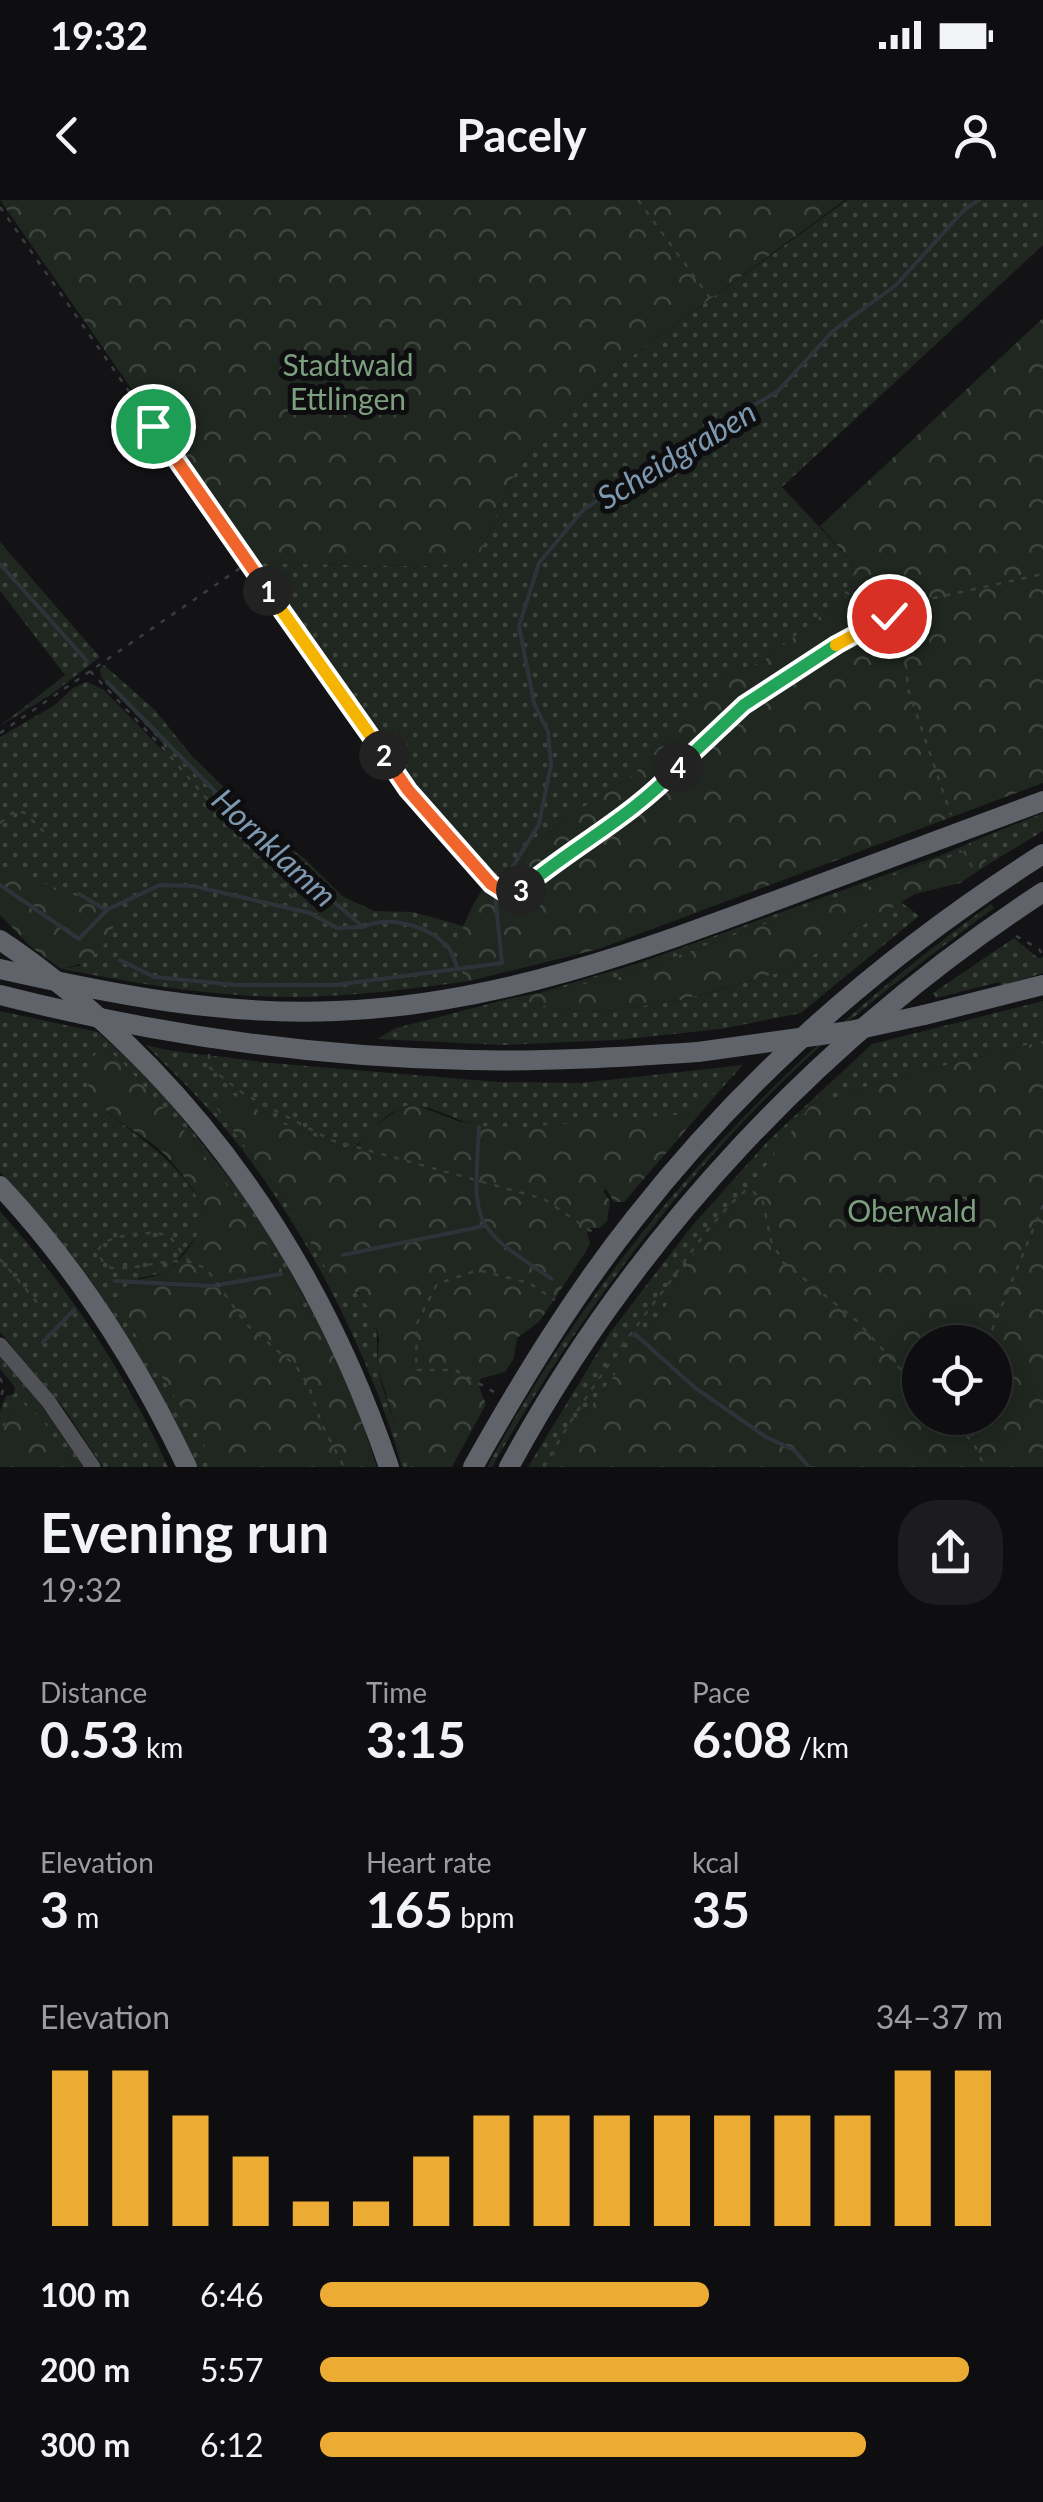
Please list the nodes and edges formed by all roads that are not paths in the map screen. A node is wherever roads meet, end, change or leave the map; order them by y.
1 (1043, 800) edge
2 (1043, 854) edge
3 (1043, 892) edge
4 (0, 940) edge
5 (0, 969) edge
6 (1043, 984) edge
7 (0, 995) edge
8 (0, 1186) edge
9 (0, 1345) edge
10 (93, 1467) edge
11 (187, 1467) edge
12 (389, 1467) edge
13 (472, 1467) edge
14 (509, 1467) edge

1 - 5 highway
2 - 13 highway
3 - 14 highway
4 - 12 highway, bridge
6 - 7 highway, bridge
8 - 11 highway
9 - 10 main road

